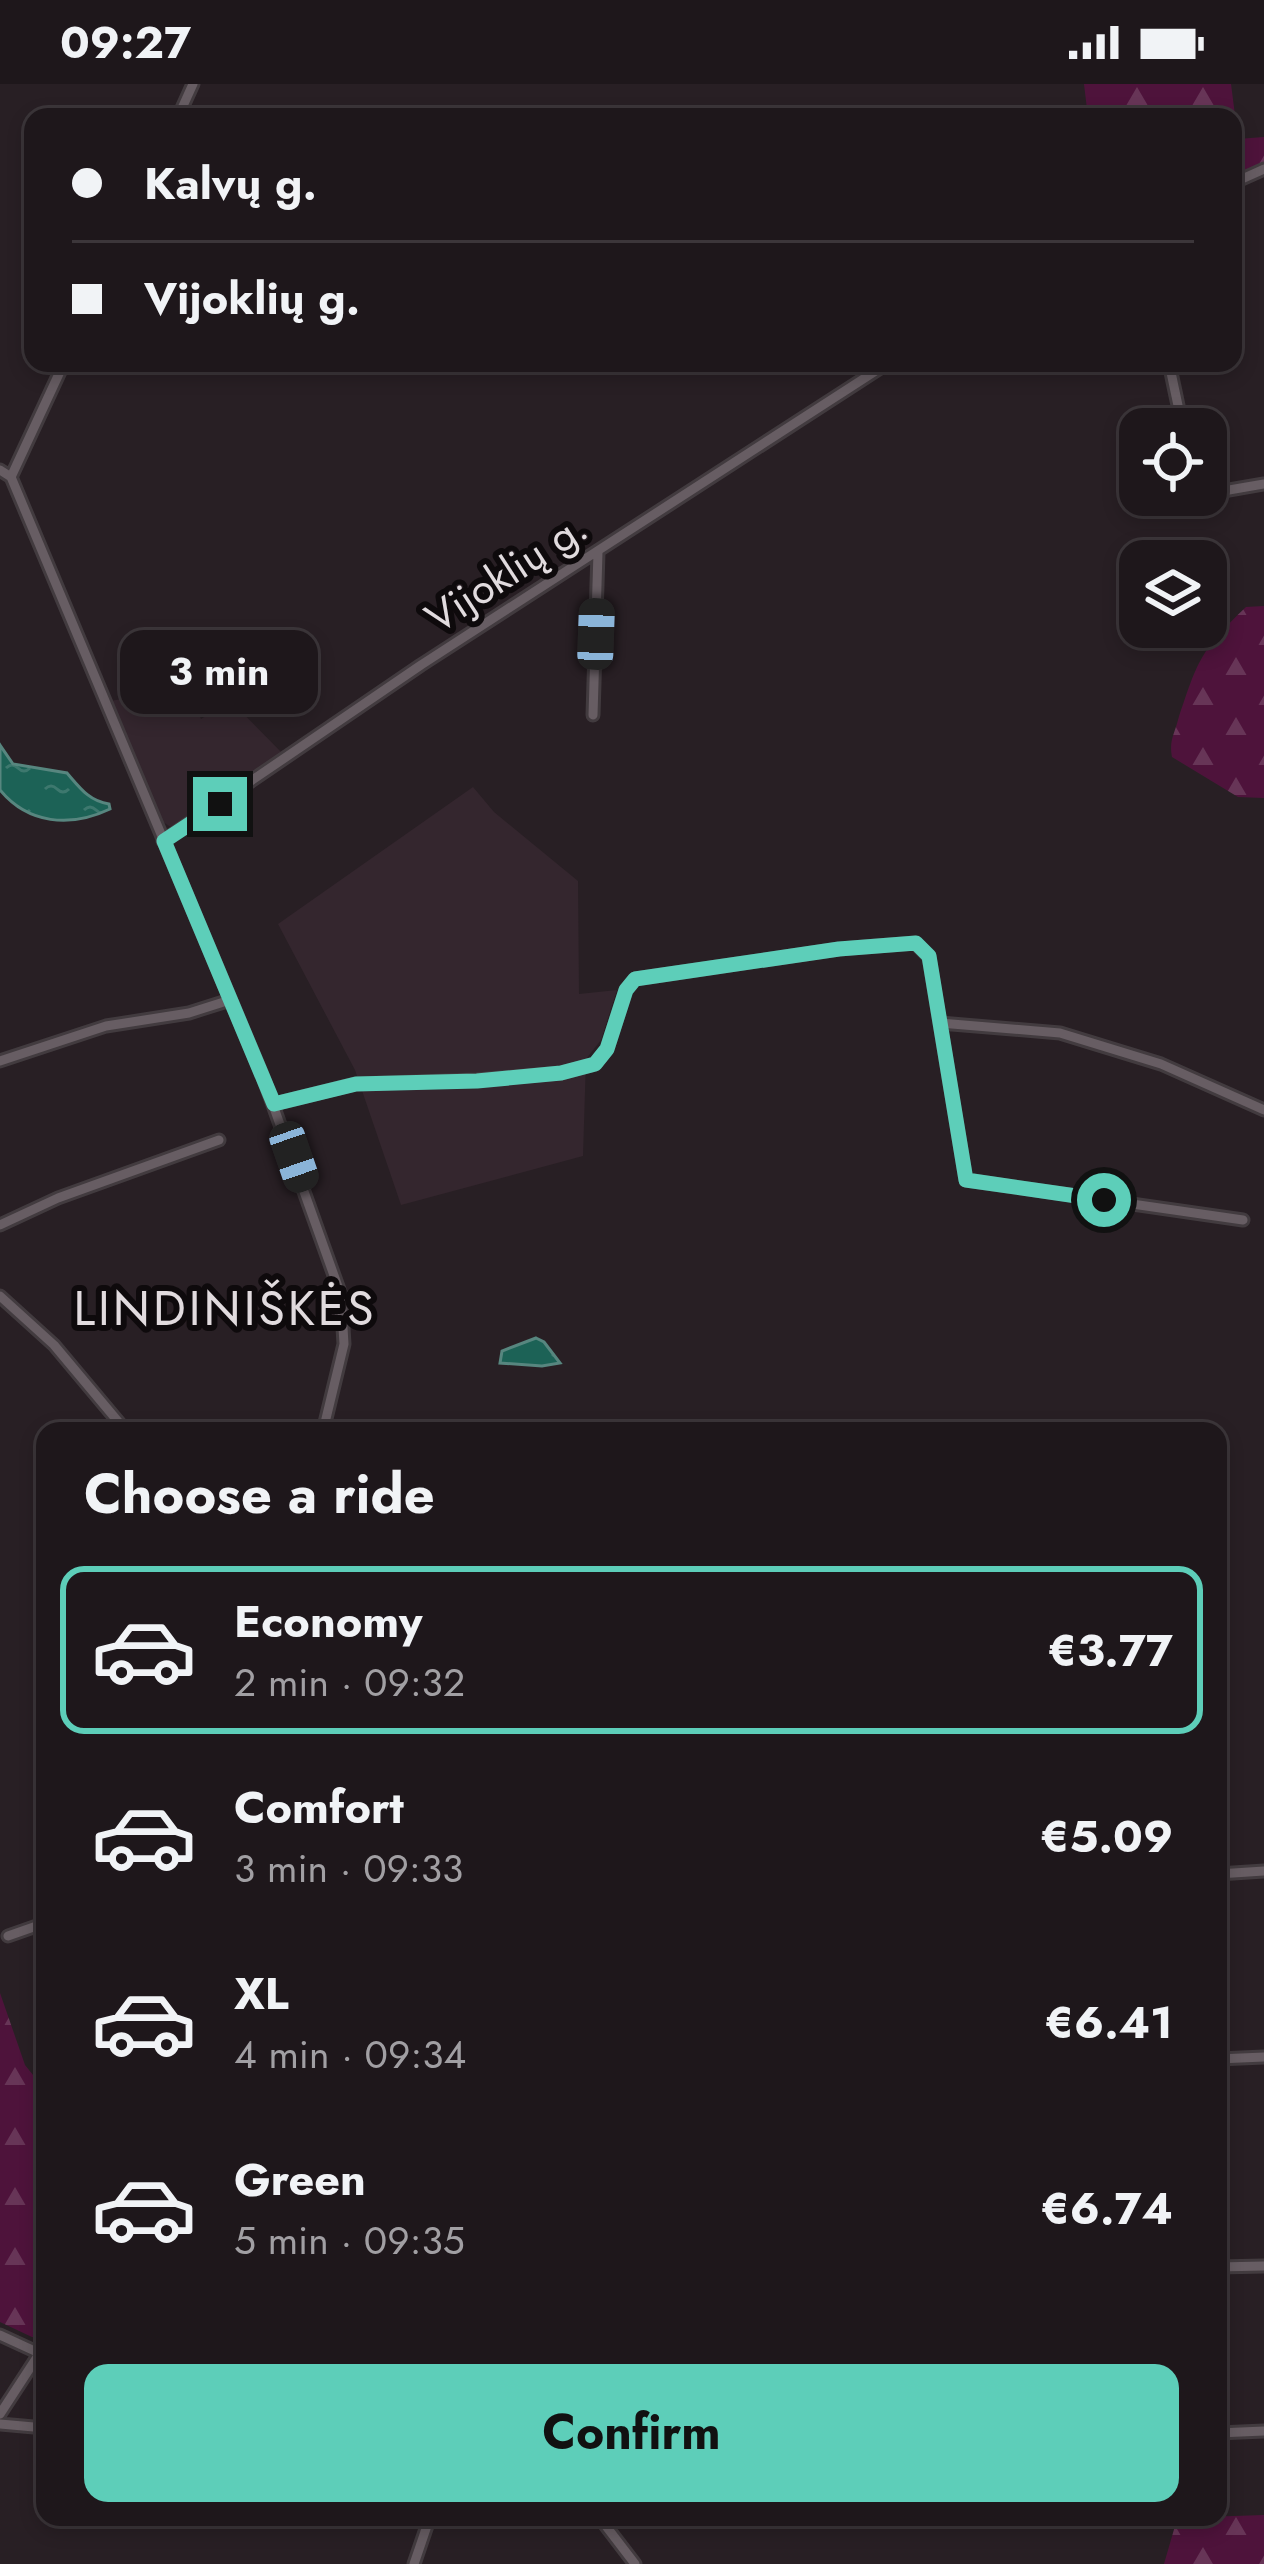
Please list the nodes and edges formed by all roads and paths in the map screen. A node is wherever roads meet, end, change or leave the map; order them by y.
1 (60, 372) edge
2 (874, 372) edge
3 (1171, 372) edge
4 (1179, 408) edge
5 (0, 470) edge
6 (11, 477) junction
7 (1264, 484) edge
8 (1227, 490) edge
9 (598, 552) junction
10 (593, 715) dead end
11 (164, 841) junction
12 (230, 1000) junction
13 (940, 1023) junction
14 (0, 1061) edge
15 (274, 1104) junction
16 (1264, 1110) edge
17 (219, 1140) dead end
18 (1243, 1220) dead end
19 (0, 1226) edge
20 (0, 1296) edge
21 (118, 1422) edge
22 (324, 1422) edge
23 (1264, 1871) edge
24 (1227, 1873) edge
25 (36, 1926) edge
26 (8, 1936) dead end
27 (1264, 2057) edge
28 (1227, 2059) edge
29 (1264, 2266) edge
30 (1227, 2267) edge
31 (0, 2336) edge
32 (36, 2347) edge
33 (36, 2358) edge
34 (0, 2414) edge
35 (0, 2424) edge
36 (36, 2427) edge
37 (1264, 2431) edge
38 (1227, 2433) edge
39 (427, 2526) edge
40 (606, 2526) edge
41 (413, 2564) edge
42 (635, 2564) edge

1 - 6 street
2 - 9 street, Vijoklių g.
3 - 4 street
5 - 6 street
6 - 11 street
7 - 8 street
9 - 10 street
9 - 11 street, Vijoklių g.
11 - 12 street
12 - 14 street
12 - 15 street
13 - 15 street
13 - 16 street
13 - 18 street
15 - 22 street
17 - 19 street
20 - 21 street
23 - 24 street
25 - 26 street
27 - 28 street
29 - 30 street
31 - 32 street
33 - 34 street
35 - 36 street
37 - 38 street
39 - 41 street
40 - 42 street

